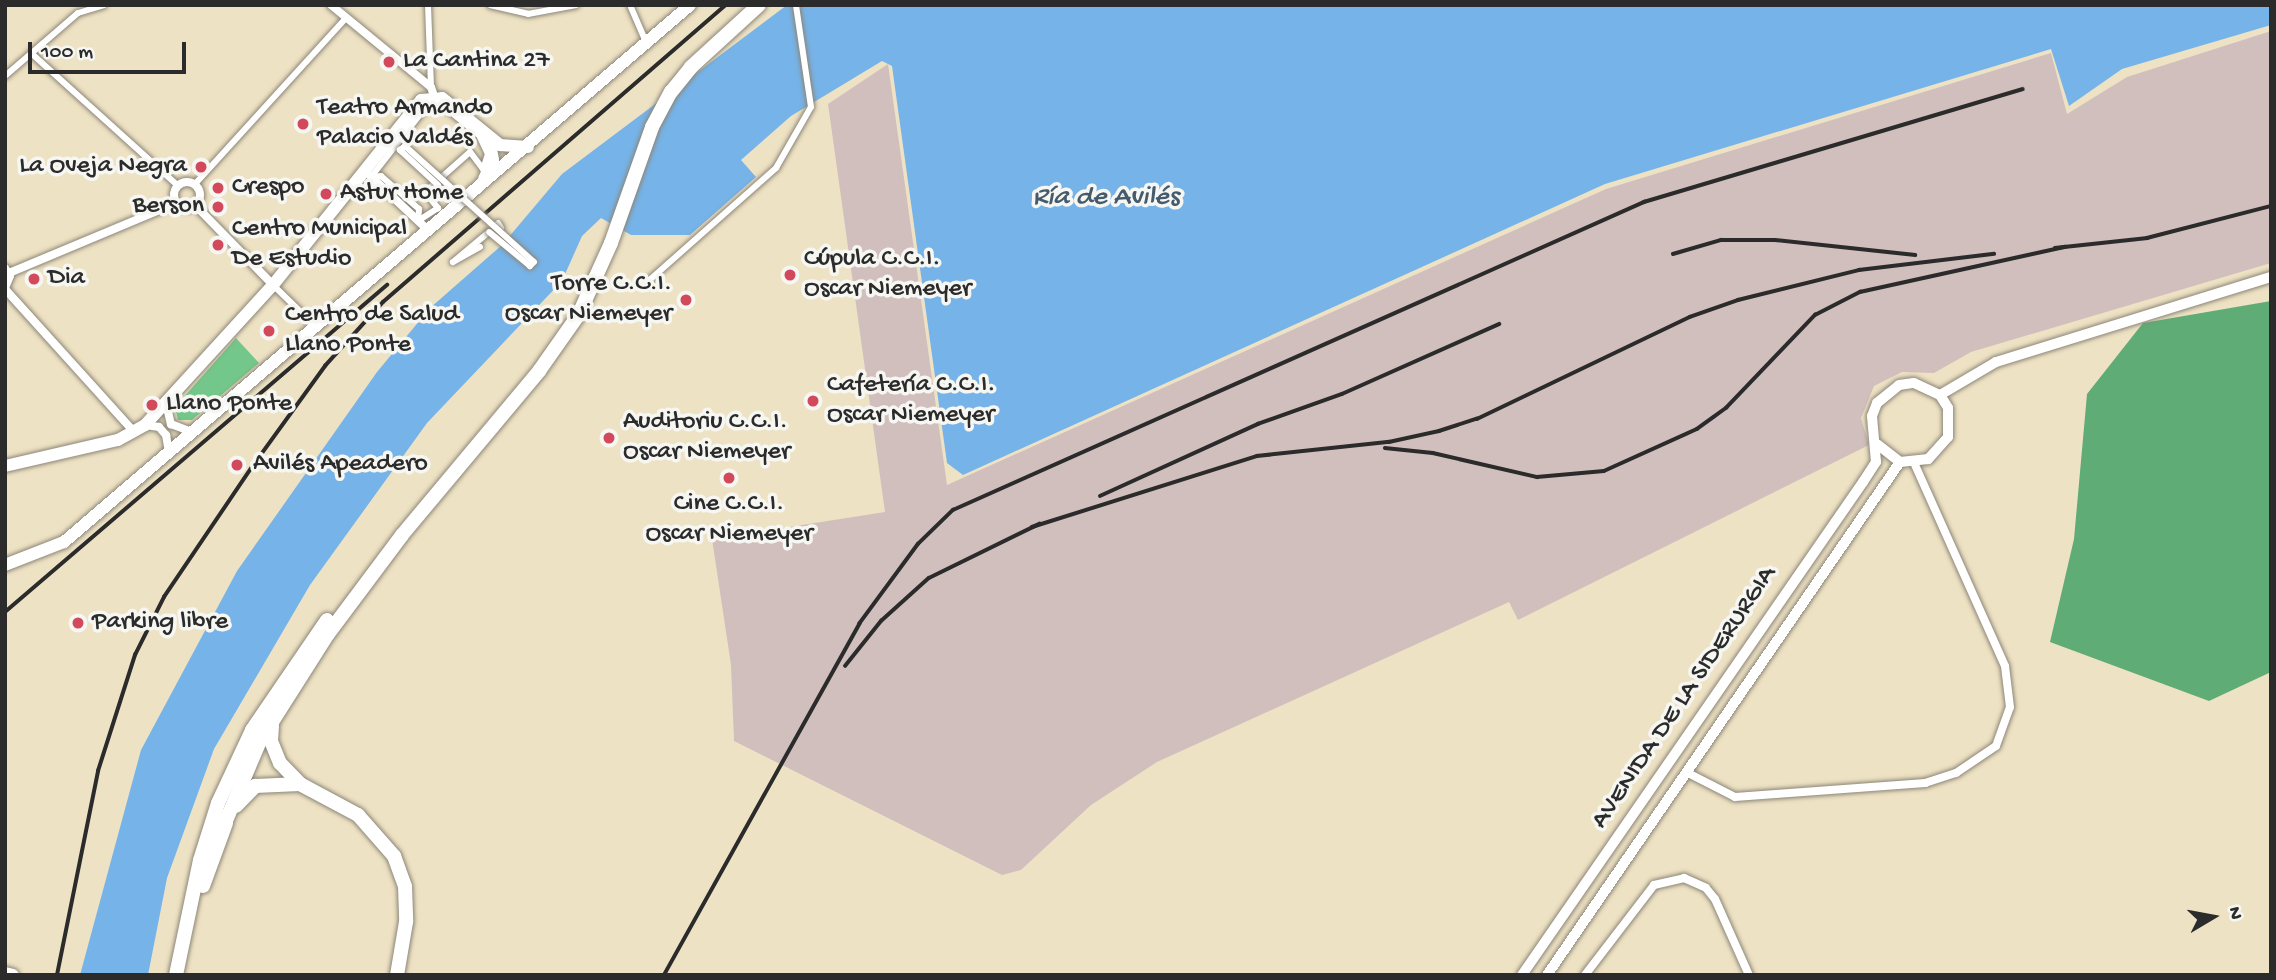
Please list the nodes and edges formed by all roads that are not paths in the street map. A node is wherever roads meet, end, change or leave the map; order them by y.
1 (104, 5) edge
2 (331, 5) edge
3 (428, 5) edge
4 (490, 5) edge
5 (576, 5) edge
6 (631, 5) edge
7 (759, 5) edge
8 (796, 5) edge
9 (687, 7) edge
10 (345, 19) junction
11 (646, 43) junction
12 (31, 53) junction
13 (5, 76) edge
14 (433, 92) junction
15 (489, 137) junction
16 (528, 147) junction
17 (367, 174) junction
18 (195, 184) junction
19 (439, 184) dead end
20 (177, 185) junction
21 (475, 190) junction
22 (176, 203) junction
23 (195, 205) junction
24 (423, 225) junction
25 (480, 247) dead end
26 (7, 271) edge
27 (2271, 277) edge
28 (645, 284) dead end
29 (273, 285) junction
30 (5, 288) edge
31 (314, 326) junction
32 (1940, 395) junction
33 (166, 403) junction
34 (139, 428) junction
35 (192, 432) junction
36 (1877, 444) junction
37 (169, 452) junction
38 (1900, 462) junction
39 (1914, 463) junction
40 (5, 466) edge
41 (402, 535) junction
42 (5, 565) edge
43 (287, 675) junction
44 (272, 723) junction
45 (250, 762) junction
46 (281, 763) junction
47 (1686, 772) junction
48 (269, 783) junction
49 (300, 784) junction
50 (222, 830) junction
51 (200, 860) junction
52 (5, 973) edge
53 (397, 973) edge
54 (13, 975) edge
55 (177, 975) edge
56 (1522, 975) edge
57 (1547, 975) edge
58 (1585, 975) edge
59 (1749, 975) edge

1 - 12 street
2 - 10 street
3 - 14 street
4 - 5 street
6 - 11 street
7 - 41 highway
8 - 28 street
9 - 11 main road
10 - 14 street
10 - 18 street
11 - 16 main road
12 - 13 street
12 - 20 street
14 - 15 main road
14 - 17 main road
15 - 16 main road
15 - 21 main road
16 - 21 main road
17 - 24 street
17 - 24 street
17 - 29 main road
18 - 20 street
18 - 23 street
19 - 25 street, bridge
20 - 22 street
21 - 24 main road
22 - 23 street
22 - 26 street
23 - 29 street
24 - 31 main road
26 - 30 street
27 - 32 street
29 - 31 street
29 - 33 main road
30 - 34 street
31 - 35 main road
32 - 36 street
32 - 39 street
33 - 34 main road
33 - 35 street
34 - 37 street
34 - 40 main road
35 - 37 main road
36 - 38 street
36 - 56 street, AVENIDA DE LA SIDERURGIA
37 - 42 main road
38 - 39 street
38 - 47 street, AVENIDA DE LA SIDERURGIA
39 - 47 street
41 - 43 highway
41 - 44 highway
43 - 45 highway
43 - 51 highway
44 - 45 highway
44 - 46 highway
45 - 46 highway
45 - 48 highway
45 - 50 highway
45 - 51 highway
46 - 49 highway
47 - 57 street, AVENIDA DE LA SIDERURGIA
48 - 49 highway
48 - 50 highway
49 - 53 highway
50 - 55 highway
51 - 55 highway
52 - 54 main road
58 - 59 street

